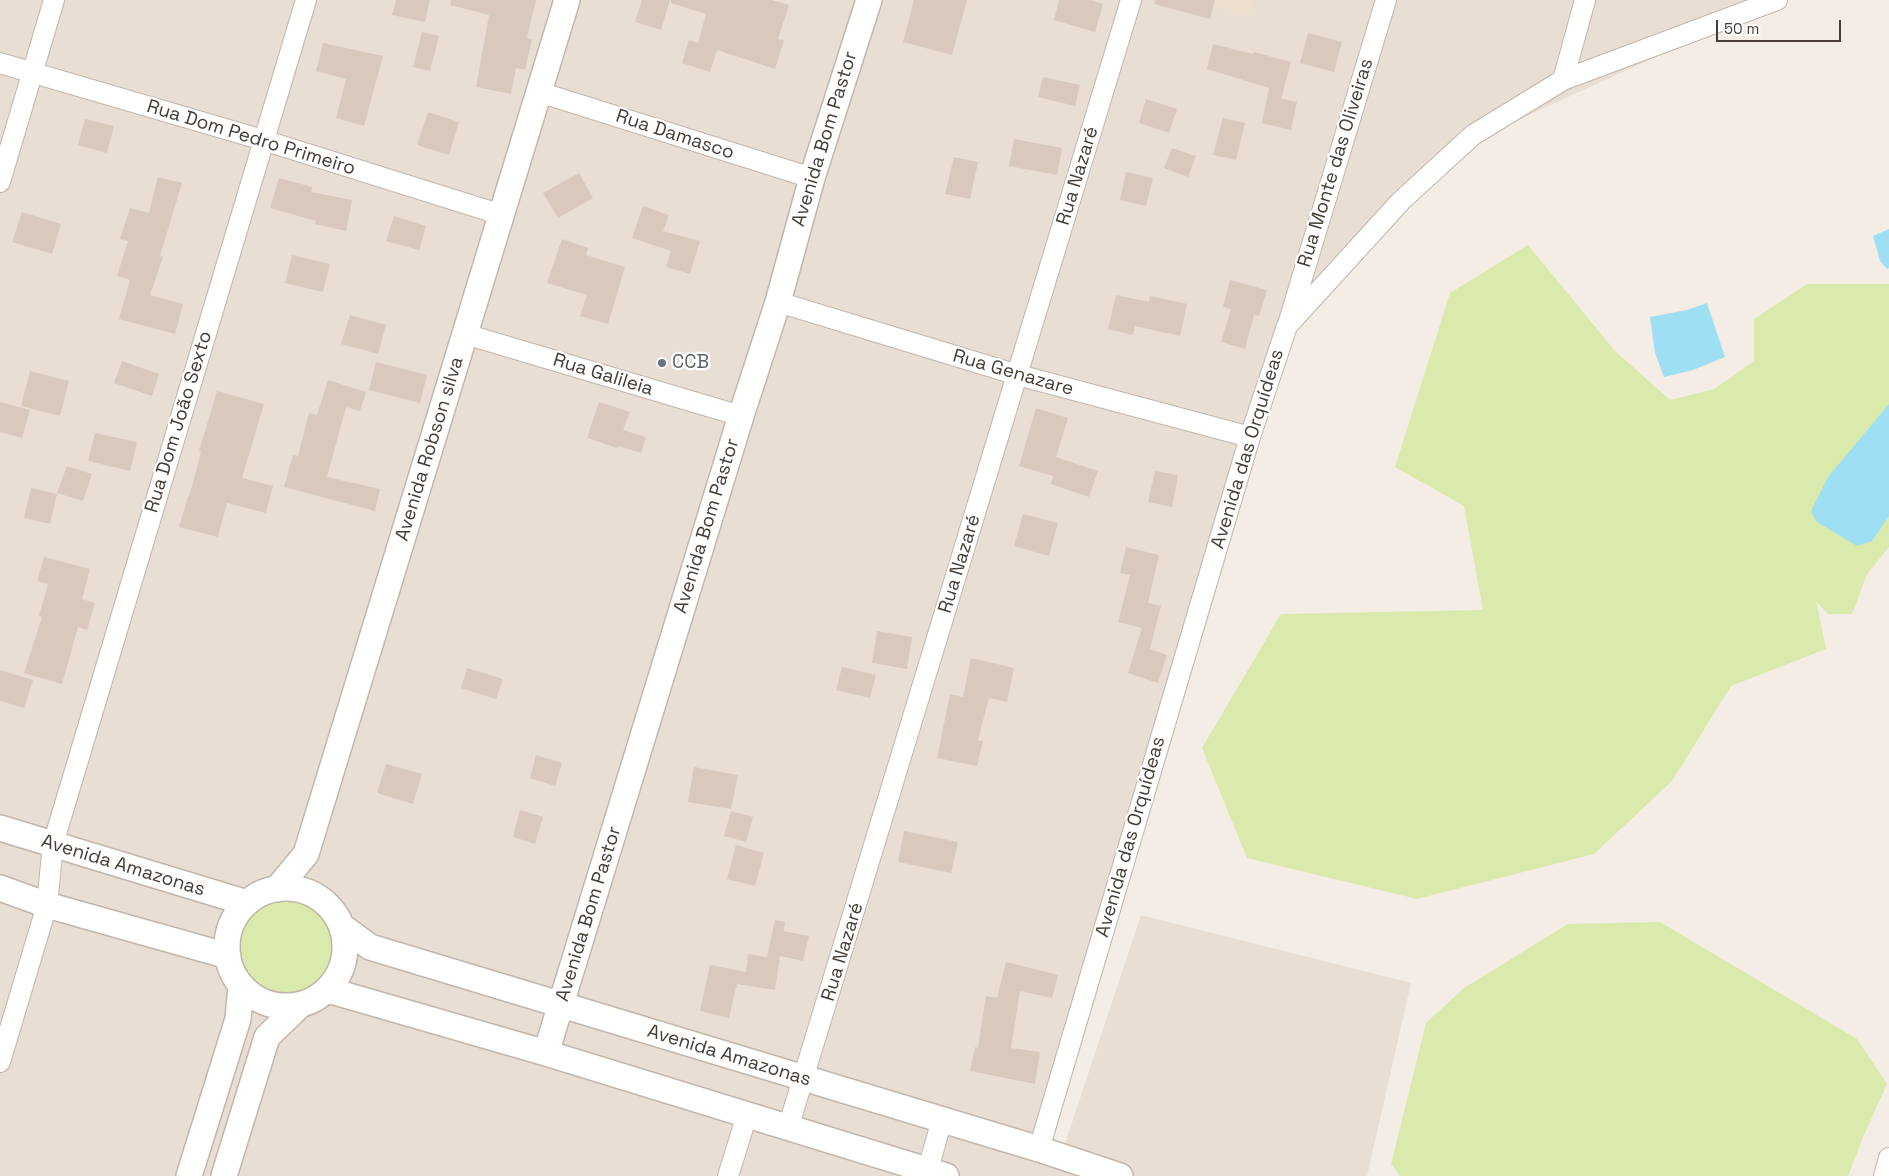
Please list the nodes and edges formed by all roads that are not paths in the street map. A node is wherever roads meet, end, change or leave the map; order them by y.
1 (54, 0) edge
2 (306, 0) edge
3 (567, 0) edge
4 (868, 0) edge
5 (1131, 0) edge
6 (1386, 0) edge
7 (1585, 0) edge
8 (1777, 0) edge
9 (0, 63) edge
10 (33, 73) junction
11 (1563, 80) junction
12 (539, 92) junction
13 (264, 140) junction
14 (812, 178) junction
15 (0, 182) edge
16 (502, 215) junction
17 (778, 302) junction
18 (1287, 326) junction
19 (466, 334) junction
20 (1018, 375) junction
21 (741, 416) junction
22 (1250, 437) junction
23 (0, 828) edge
24 (53, 844) junction
25 (306, 854) junction
26 (0, 888) edge
27 (277, 889) junction
28 (321, 898) junction
29 (247, 903) junction
30 (47, 905) junction
31 (343, 926) junction
32 (228, 956) junction
33 (242, 985) junction
34 (328, 990) junction
35 (300, 1005) junction
36 (561, 1006) junction
37 (546, 1053) junction
38 (0, 1062) edge
39 (804, 1078) junction
40 (747, 1115) junction
41 (942, 1120) junction
42 (788, 1128) junction
43 (1039, 1149) junction
44 (1889, 1158) edge
45 (933, 1174) edge
46 (1116, 1175) edge
47 (189, 1176) edge
48 (224, 1176) edge
49 (728, 1176) edge
50 (1884, 1176) edge

1 - 10 street
2 - 13 street, Rua Dom João Sexto
3 - 12 street, Avenida Robson silva
4 - 14 street, Avenida Bom Pastor
5 - 20 street, Rua Nazaré
6 - 18 street, Rua Monte das Oliveiras
7 - 11 street
8 - 11 street, Avenida das Orquídeas
9 - 10 street, Rua Dom Pedro Primeiro
10 - 13 street, Rua Dom Pedro Primeiro
10 - 15 street
11 - 18 street, Avenida das Orquídeas
12 - 14 street, Rua Damasco
12 - 16 street, Avenida Robson silva
13 - 16 street, Rua Dom Pedro Primeiro
13 - 24 street, Rua Dom João Sexto
14 - 17 street, Avenida Bom Pastor
16 - 19 street, Avenida Robson silva
17 - 20 street, Rua Genazare
17 - 21 street, Avenida Bom Pastor
18 - 22 street, Avenida das Orquídeas
19 - 21 street, Rua Galileia
19 - 25 street, Avenida Robson silva
20 - 22 street, Rua Genazare
20 - 39 street, Rua Nazaré
21 - 36 street, Avenida Bom Pastor
22 - 43 street, Avenida das Orquídeas
23 - 24 street, Avenida Amazonas
24 - 29 street, Avenida Amazonas
24 - 30 street, Rua Dom João Sexto
25 - 27 street, Avenida Robson silva
25 - 28 street
26 - 30 street
27 - 28 street
27 - 29 street
28 - 31 street
29 - 32 street
30 - 32 street
30 - 38 street, Rua Dom João Sexto
31 - 34 street
31 - 36 street, Avenida Amazonas
32 - 33 street
33 - 35 street
33 - 47 street
34 - 35 street
34 - 37 street
35 - 48 street
36 - 37 street, Avenida Bom Pastor
36 - 39 street, Avenida Amazonas
37 - 40 street
39 - 41 street, Avenida Amazonas
39 - 42 street, Rua Nazaré
40 - 42 street
40 - 49 street
41 - 43 street, Avenida Amazonas
41 - 45 street
42 - 45 street
43 - 46 street, Avenida Amazonas
44 - 50 street

